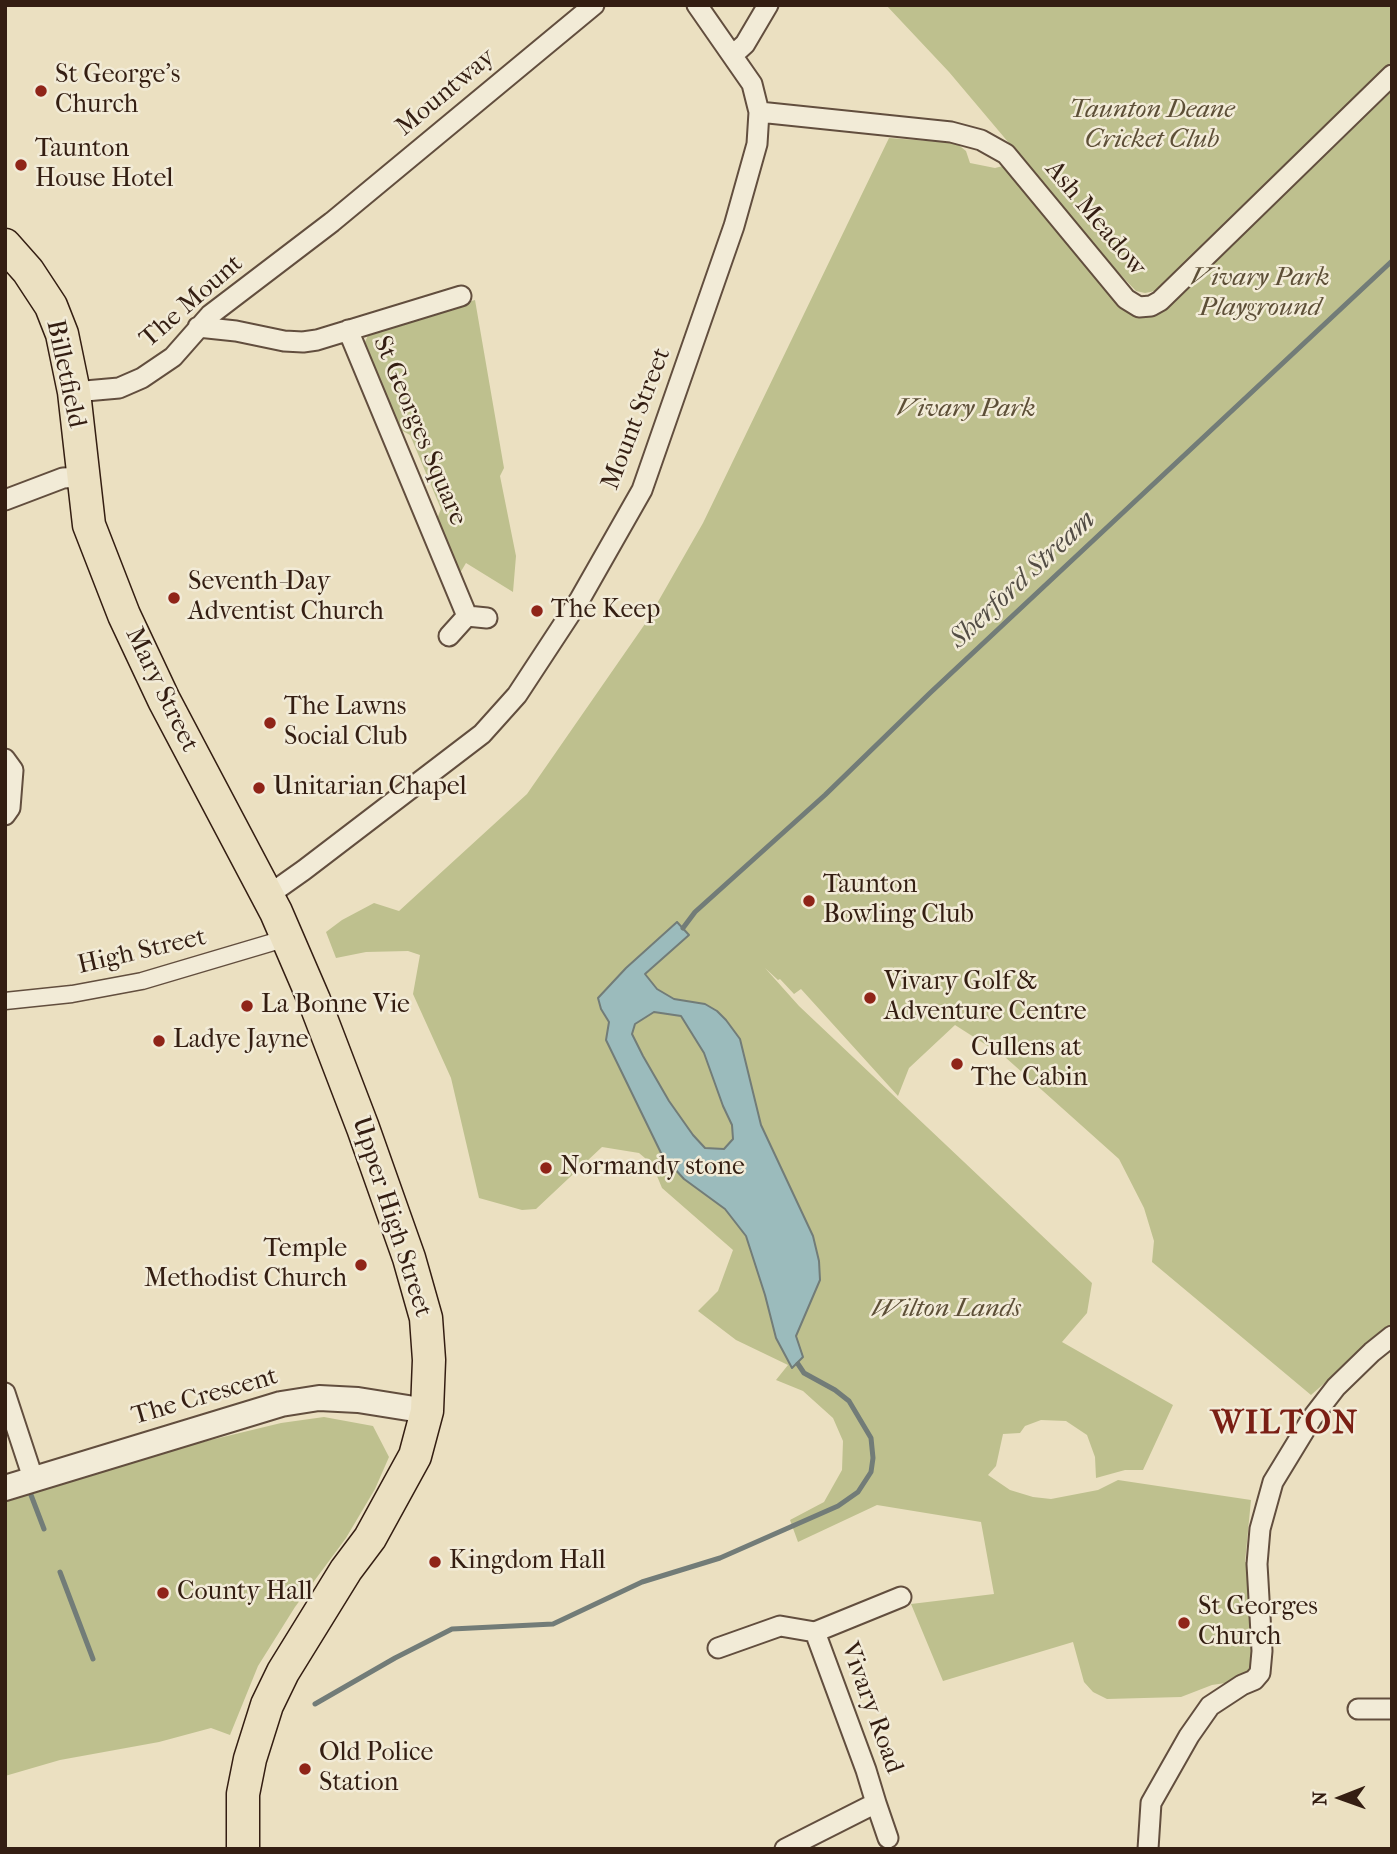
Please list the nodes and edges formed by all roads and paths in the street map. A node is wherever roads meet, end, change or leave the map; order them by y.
1 (594, 5) edge
2 (696, 5) edge
3 (768, 5) edge
4 (733, 55) junction
5 (1392, 75) edge
6 (759, 112) junction
7 (332, 222) joint
8 (5, 245) edge
9 (461, 296) dead end
10 (198, 327) junction
11 (348, 330) junction
12 (74, 392) junction
13 (82, 477) junction
14 (5, 500) edge
15 (467, 615) junction
16 (487, 618) dead end
17 (449, 636) dead end
18 (5, 759) edge
19 (5, 816) edge
20 (265, 893) junction
21 (287, 938) junction
22 (5, 1000) edge
23 (1392, 1336) edge
24 (5, 1393) edge
25 (426, 1411) junction
26 (33, 1478) junction
27 (5, 1488) edge
28 (901, 1597) dead end
29 (816, 1632) junction
30 (719, 1648) dead end
31 (1358, 1709) dead end
32 (1392, 1709) edge
33 (876, 1803) junction
34 (888, 1839) dead end
35 (243, 1849) edge
36 (785, 1849) edge
37 (1148, 1849) edge

1 - 7 street, Mountway
2 - 4 street, Mount Street
3 - 4 street
4 - 6 street, Mount Street
5 - 6 street, Ash Meadow
6 - 20 street, Mount Street
7 - 10 street, The Mount
8 - 12 main road, Billetfield
9 - 11 street
10 - 11 street, St Georges Square
10 - 12 street, The Mount
11 - 15 street, St Georges Square
12 - 13 main road, Billetfield
13 - 14 street
13 - 20 main road, Mary Street
15 - 16 street
15 - 17 street
18 - 19 street
20 - 21 main road, Upper High Street
21 - 22 street, High Street
21 - 25 main road, Upper High Street
23 - 37 street
24 - 26 street
25 - 26 street, The Crescent
25 - 35 main road, Upper High Street
26 - 27 street, The Crescent
28 - 29 street, Vivary Road
29 - 30 street, Vivary Road
29 - 33 street, Vivary Road
31 - 32 street
33 - 34 street, Vivary Road
33 - 36 street, Vivary Road

